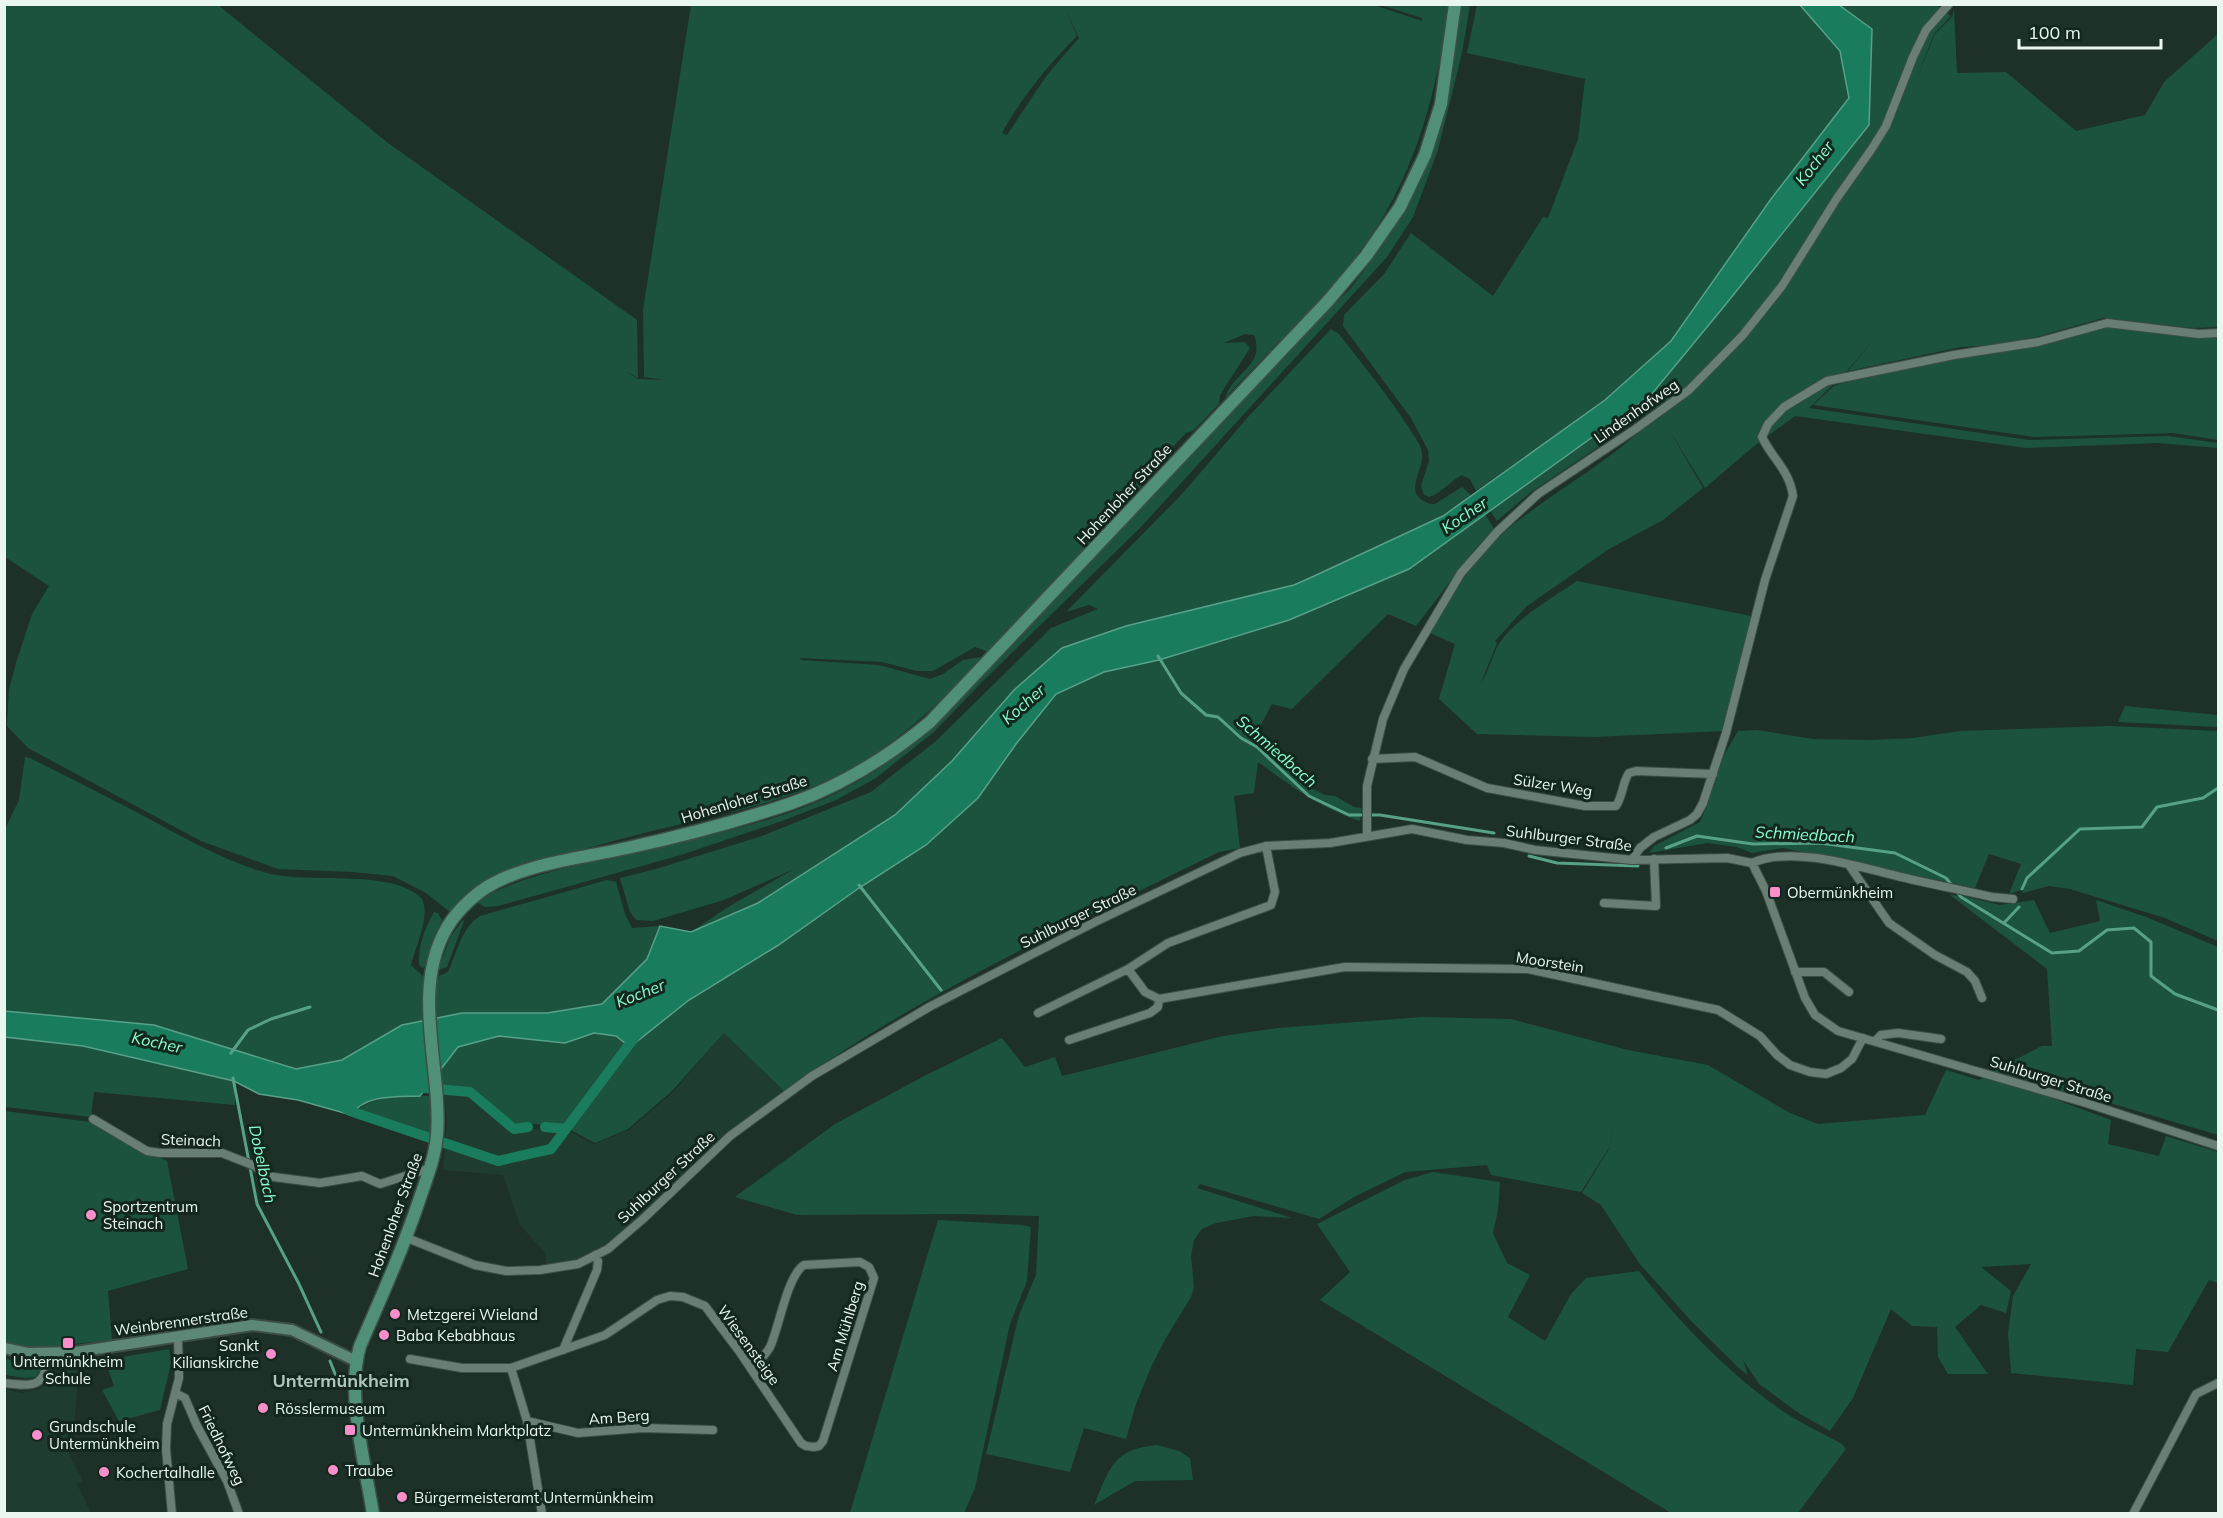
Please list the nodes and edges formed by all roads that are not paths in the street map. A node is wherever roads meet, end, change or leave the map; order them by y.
1 (1455, 4) edge
2 (1948, 4) edge
3 (2218, 333) edge
4 (1372, 759) junction
5 (1713, 774) junction
6 (1367, 836) junction
7 (1266, 846) junction
8 (1632, 860) junction
9 (1654, 860) junction
10 (1752, 863) junction
11 (1849, 865) junction
12 (2013, 899) dead end
13 (1604, 903) dead end
14 (1128, 969) junction
15 (1795, 972) junction
16 (1849, 992) dead end
17 (1982, 998) dead end
18 (1159, 999) junction
19 (1038, 1013) dead end
20 (1863, 1038) junction
21 (1941, 1039) dead end
22 (1069, 1041) dead end
23 (1875, 1041) junction
24 (93, 1119) dead end
25 (2218, 1146) edge
26 (430, 1168) junction
27 (406, 1238) junction
28 (595, 1255) junction
29 (178, 1337) junction
30 (4, 1348) edge
31 (562, 1350) junction
32 (48, 1352) junction
33 (410, 1359) dead end
34 (356, 1361) junction
35 (511, 1368) junction
36 (751, 1368) junction
37 (4, 1383) edge
38 (2218, 1383) edge
39 (175, 1393) junction
40 (527, 1421) junction
41 (713, 1430) dead end
42 (800, 1441) joint
43 (172, 1514) edge
44 (239, 1514) edge
45 (373, 1514) edge
46 (542, 1514) edge
47 (2133, 1514) edge

1 - 26 main road, Hohenloher Straße
2 - 4 street, Lindenhofweg
3 - 5 street
4 - 5 street, Sülzer Weg
4 - 6 street, Lindenhofweg
5 - 8 street
6 - 7 street, Suhlburger Straße
6 - 8 street, Suhlburger Straße
7 - 14 street
7 - 28 street, Suhlburger Straße
8 - 9 street, Suhlburger Straße
9 - 10 street, Suhlburger Straße
9 - 13 street
10 - 11 street
10 - 15 street, Suhlburger Straße
11 - 12 street
11 - 17 street
14 - 18 street
14 - 19 street
15 - 16 street
15 - 20 street, Suhlburger Straße
18 - 20 street, Moorstein
18 - 22 street
20 - 23 street, Suhlburger Straße
21 - 23 street, Suhlburger Straße
23 - 25 street, Suhlburger Straße
24 - 26 street, Steinach
26 - 27 main road, Hohenloher Straße
27 - 28 street, Suhlburger Straße
27 - 34 main road, Hohenloher Straße
28 - 31 street
29 - 32 main road, Weinbrennerstraße
29 - 34 main road, Weinbrennerstraße
29 - 39 street
30 - 32 main road, Weinbrennerstraße
31 - 35 street
31 - 36 street, Wiesensteige
32 - 37 street
33 - 35 street
34 - 45 main road, Hohenloher Straße
35 - 40 street
36 - 42 street, Wiesensteige
36 - 42 street, Am Mühlberg
38 - 47 street
39 - 43 street
39 - 44 street, Friedhofweg
40 - 41 street, Am Berg
40 - 46 street

